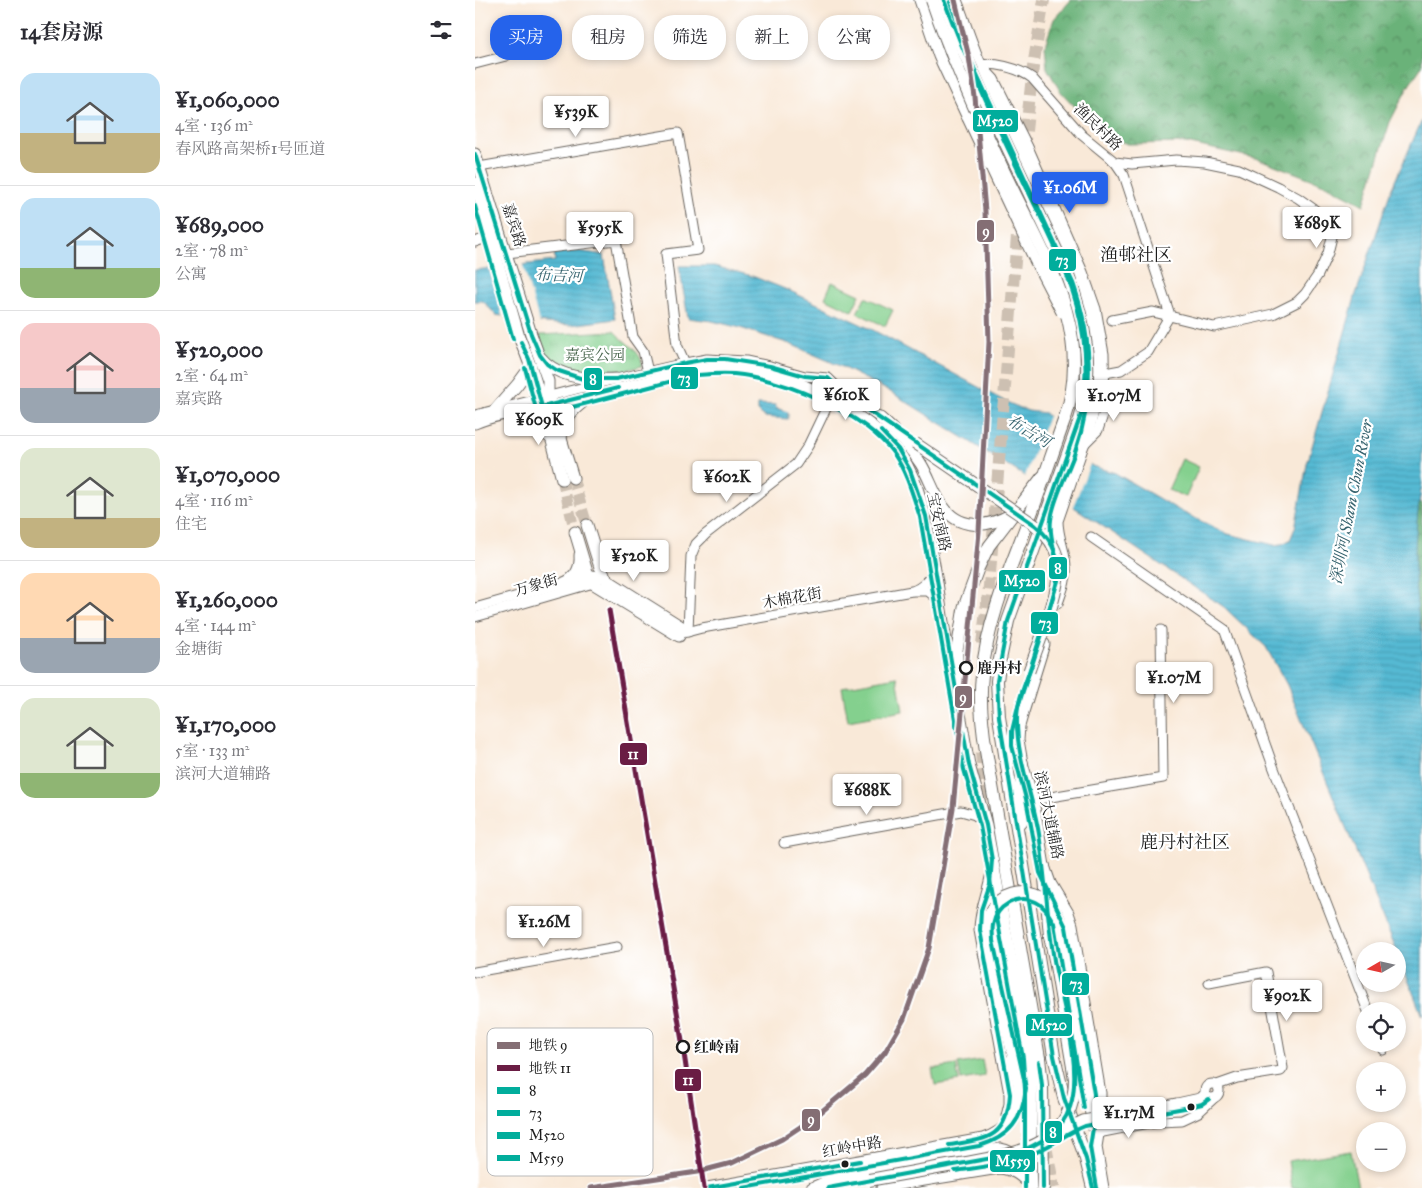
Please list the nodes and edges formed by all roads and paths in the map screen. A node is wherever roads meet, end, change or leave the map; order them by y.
1 (919, 0) edge
2 (932, 0) edge
3 (944, 0) edge
4 (956, 0) edge
5 (490, 60) edge
6 (475, 64) edge
7 (980, 64) junction
8 (948, 75) junction
9 (475, 154) edge
10 (1115, 162) junction
11 (479, 167) junction
12 (475, 183) edge
13 (489, 237) junction
14 (475, 242) edge
15 (509, 258) junction
16 (1169, 315) junction
17 (1112, 320) dead end
18 (1072, 339) junction
19 (540, 355) junction
20 (685, 363) junction
21 (531, 366) junction
22 (648, 372) junction
23 (1105, 373) junction
24 (616, 379) junction
25 (1101, 385) junction
26 (593, 394) junction
27 (831, 398) junction
28 (545, 402) junction
29 (500, 412) junction
30 (475, 415) edge
31 (880, 418) junction
32 (475, 424) edge
33 (556, 439) junction
34 (567, 479) tunnel mouth
35 (1029, 503) junction
36 (1051, 518) junction
37 (587, 525) tunnel mouth
38 (575, 532) tunnel mouth
39 (1091, 538) dead end
40 (579, 543) junction
41 (935, 566) junction
42 (599, 578) junction
43 (564, 583) junction
44 (912, 591) junction
45 (941, 602) junction
46 (475, 608) edge
47 (475, 617) edge
48 (1161, 630) dead end
49 (683, 634) junction
50 (957, 696) junction
51 (1018, 740) junction
52 (1022, 763) junction
53 (1033, 800) junction
54 (986, 826) junction
55 (784, 843) dead end
56 (1020, 847) junction
57 (992, 860) junction
58 (1023, 863) junction
59 (1044, 866) junction
60 (1050, 936) junction
61 (617, 947) dead end
62 (475, 972) edge
63 (1209, 982) dead end
64 (1365, 1002) edge
65 (1020, 1088) junction
66 (1100, 1093) junction
67 (1210, 1096) junction
68 (1090, 1107) junction
69 (999, 1131) junction
70 (1098, 1132) junction
71 (1051, 1136) junction
72 (1096, 1146) junction
73 (1030, 1151) junction
74 (869, 1180) joint
75 (707, 1188) edge
76 (811, 1188) edge
77 (828, 1188) edge
78 (881, 1188) edge
79 (1031, 1188) edge
80 (1043, 1188) edge
81 (1093, 1188) edge
82 (1103, 1188) edge

1 - 8 main road
2 - 18 highway, bridge
3 - 36 highway, bridge
4 - 7 main road, 滨河大道辅路
5 - 6 street
7 - 8 street, 渔民村路
7 - 10 street, 渔民村路
7 - 23 street
7 - 25 main road, 滨河大道辅路
8 - 18 main road, bridge
9 - 11 main road, 嘉宾路
10 - 16 street, 渔民村路
10 - 16 street
11 - 15 main road, 嘉宾路
11 - 20 street
12 - 13 main road, 嘉宾路
13 - 14 street
13 - 21 main road, 嘉宾路
15 - 19 main road, 嘉宾路
15 - 22 street
16 - 17 street
16 - 23 street
18 - 35 highway, bridge
19 - 24 main road
19 - 28 main road, 嘉宾路
20 - 22 street, 宝安南路
20 - 31 street, 宝安南路
21 - 28 main road, 嘉宾路
21 - 29 main road
22 - 24 street, 宝安南路
23 - 25 street
24 - 28 street, 宝安南路
25 - 36 main road, 滨河大道辅路
26 - 27 street, 宝安南路
26 - 28 street, 宝安南路
26 - 33 main road
27 - 41 street, 宝安南路
27 - 49 street
28 - 29 street, 宝安南路
28 - 33 main road, 嘉宾路
29 - 30 street, 宝安南路
29 - 32 street, 宝安南路
29 - 33 main road
31 - 35 main road
31 - 51 main road, bridge
33 - 34 main road, 嘉宾路
35 - 50 main road
35 - 80 highway
36 - 51 main road, 滨河大道辅路
36 - 56 highway
37 - 42 main road
38 - 40 main road
39 - 64 street
40 - 42 main road
40 - 43 main road
41 - 44 street, 木棉花街
41 - 45 street, 宝安南路
42 - 43 street, 万象街
42 - 47 street, 万象街
42 - 49 main road
43 - 46 street, 万象街
44 - 45 street, 木棉花街
44 - 49 street, 木棉花街
45 - 50 street, 宝安南路
48 - 53 street
50 - 54 main road
51 - 52 main road, 滨河大道辅路
52 - 53 main road, 滨河大道辅路
52 - 56 highway
53 - 59 main road, 滨河大道辅路
54 - 55 street
54 - 57 main road
56 - 58 highway
57 - 69 main road
57 - 73 main road
58 - 60 highway
58 - 81 highway
59 - 60 highway
59 - 66 main road, 滨河大道辅路
60 - 71 highway, bridge
61 - 62 street
63 - 67 street
65 - 68 main road, bridge
65 - 69 main road
65 - 73 main road
66 - 68 main road
66 - 70 main road, 滨河大道辅路
67 - 70 street
67 - 71 street, bridge
68 - 72 main road
69 - 75 main road, 红岭中路
70 - 72 main road, 滨河大道辅路
71 - 74 highway, bridge
72 - 82 main road, 滨河大道辅路
73 - 79 main road
74 - 77 main road
76 - 79 main road
78 - 79 street

